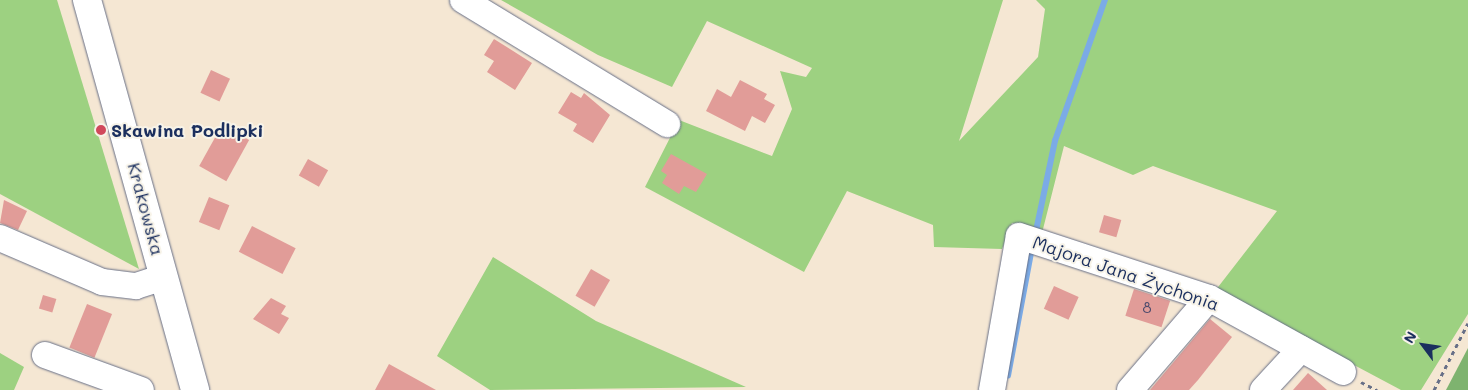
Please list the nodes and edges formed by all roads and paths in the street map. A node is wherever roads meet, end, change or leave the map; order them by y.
1 (87, 0) edge
2 (463, 0) edge
3 (667, 124) dead end
4 (0, 238) edge
5 (164, 277) junction
6 (1209, 298) junction
7 (1468, 323) edge
8 (1301, 350) junction
9 (45, 355) dead end
10 (1343, 372) dead end
11 (142, 390) edge
12 (195, 390) edge
13 (992, 390) edge
14 (1130, 390) edge
15 (1263, 390) edge
16 (1434, 390) edge

1 - 5 main road, Krakowska
2 - 3 street
4 - 5 street
5 - 12 main road, Krakowska
6 - 8 street, Majora Jana Żychonia
6 - 13 street, Majora Jana Żychonia
6 - 14 street
7 - 16 path
8 - 10 street, Majora Jana Żychonia
8 - 15 street
9 - 11 street

